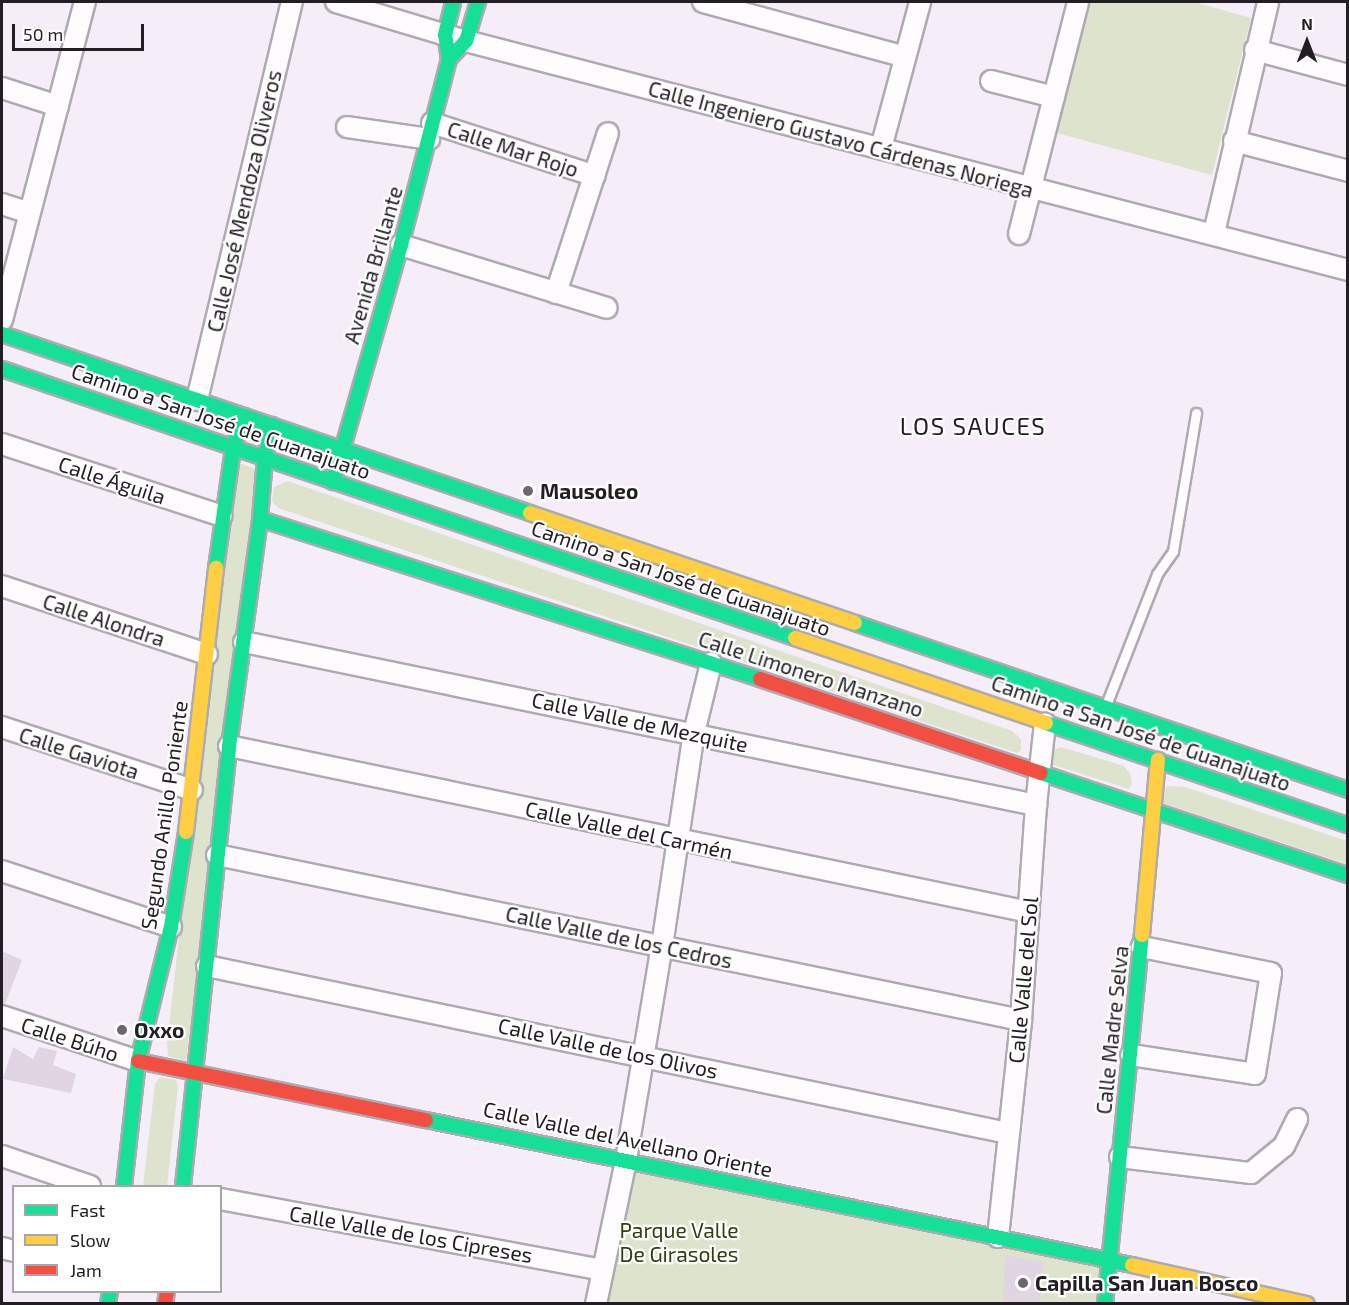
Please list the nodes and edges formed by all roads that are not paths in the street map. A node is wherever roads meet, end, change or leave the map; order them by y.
1 (85, 2) edge
2 (292, 2) edge
3 (336, 2) edge
4 (453, 2) edge
5 (478, 2) edge
6 (703, 2) edge
7 (920, 2) edge
8 (1268, 2) edge
9 (1072, 3) edge
10 (445, 34) junction
11 (466, 41) junction
12 (1255, 50) junction
13 (905, 57) junction
14 (449, 59) junction
15 (1347, 75) edge
16 (991, 81) dead end
17 (2, 88) edge
18 (1054, 97) junction
19 (58, 106) junction
20 (347, 127) dead end
21 (430, 131) junction
22 (608, 133) dead end
23 (1234, 141) junction
24 (881, 148) junction
25 (1347, 171) edge
26 (595, 176) junction
27 (1030, 188) junction
28 (2, 204) edge
29 (29, 213) junction
30 (1214, 233) junction
31 (1019, 234) dead end
32 (402, 245) junction
33 (1347, 270) edge
34 (556, 293) junction
35 (607, 308) dead end
36 (2, 320) edge
37 (2, 334) edge
38 (2, 369) edge
39 (197, 400) junction
40 (1196, 414) dead end
41 (244, 416) junction
42 (272, 425) junction
43 (2, 444) edge
44 (233, 448) junction
45 (342, 448) junction
46 (264, 458) junction
47 (333, 482) junction
48 (222, 516) junction
49 (260, 519) junction
50 (2, 586) edge
51 (244, 642) junction
52 (207, 654) junction
53 (711, 663) junction
54 (1105, 708) junction
55 (1045, 723) junction
56 (2, 727) edge
57 (694, 733) junction
58 (229, 746) junction
59 (1158, 760) junction
60 (1040, 772) junction
61 (192, 790) junction
62 (1347, 790) edge
63 (1036, 805) junction
64 (1153, 809) junction
65 (1347, 825) edge
66 (677, 840) junction
67 (217, 855) junction
68 (2, 871) edge
69 (1347, 875) edge
70 (1029, 912) junction
71 (171, 927) junction
72 (663, 946) junction
73 (1142, 947) junction
74 (207, 966) junction
75 (2, 1016) edge
76 (1021, 1020) junction
77 (643, 1055) junction
78 (1131, 1055) junction
79 (138, 1061) junction
80 (194, 1072) junction
81 (1297, 1119) dead end
82 (1008, 1133) junction
83 (2, 1156) edge
84 (1120, 1157) junction
85 (626, 1160) junction
86 (87, 1185) edge
87 (124, 1185) edge
88 (183, 1185) edge
89 (222, 1199) edge
90 (998, 1237) junction
91 (1110, 1260) junction
92 (602, 1270) junction
93 (596, 1304) edge
94 (1104, 1304) edge
95 (1307, 1304) edge

1 - 19 street
2 - 39 street, Calle José Mendoza Oliveros
3 - 10 street, Calle Ingeniero Gustavo Cárdenas Noriega
4 - 10 main road, Avenida Brillante
5 - 11 main road, Avenida Brillante
6 - 13 street
7 - 13 street
8 - 12 street
9 - 18 street
10 - 11 street, Calle Ingeniero Gustavo Cárdenas Noriega
10 - 14 main road, Avenida Brillante
11 - 14 main road, Avenida Brillante
11 - 24 street, Calle Ingeniero Gustavo Cárdenas Noriega
12 - 15 street
12 - 23 street
13 - 24 street
14 - 21 main road, Avenida Brillante
16 - 18 street
17 - 19 street
18 - 27 street
19 - 29 street
20 - 21 street, Calle Mar Rojo
21 - 26 street, Calle Mar Rojo
21 - 32 main road, Avenida Brillante
22 - 26 street
23 - 25 street
23 - 30 street
24 - 27 street, Calle Ingeniero Gustavo Cárdenas Noriega
26 - 34 street
27 - 30 street, Calle Ingeniero Gustavo Cárdenas Noriega
27 - 31 street
28 - 29 street
29 - 36 street
30 - 33 street, Calle Ingeniero Gustavo Cárdenas Noriega
32 - 34 street
32 - 45 main road, Avenida Brillante
34 - 35 street
37 - 39 main road, Camino a San José de Guanajuato
38 - 44 main road, Camino a San José de Guanajuato
39 - 41 main road, Camino a San José de Guanajuato
40 - 54 lane
41 - 42 main road, Camino a San José de Guanajuato
41 - 44 main road, Segundo Anillo Poniente
42 - 45 main road, Camino a San José de Guanajuato
42 - 46 main road
43 - 48 street, Calle Águila
44 - 46 main road, Camino a San José de Guanajuato
44 - 48 main road, Segundo Anillo Poniente
45 - 47 main road, Avenida Brillante
45 - 54 main road, Camino a San José de Guanajuato
46 - 47 main road, Camino a San José de Guanajuato
46 - 49 main road
47 - 55 main road, Camino a San José de Guanajuato
48 - 52 main road, Segundo Anillo Poniente
49 - 51 main road
49 - 53 main road, Calle Limonero Manzano
50 - 52 street, Calle Alondra
51 - 57 street, Calle Valle de Mezquite
51 - 58 main road
52 - 61 main road, Segundo Anillo Poniente
53 - 57 street
53 - 60 main road, Calle Limonero Manzano
54 - 62 main road, Camino a San José de Guanajuato
55 - 59 main road, Camino a San José de Guanajuato
55 - 60 street, Calle Valle del Sol
56 - 61 street, Calle Gaviota
57 - 63 street, Calle Valle de Mezquite
57 - 66 street
58 - 66 street, Calle Valle del Carmén
58 - 67 main road
59 - 64 main road, Calle Madre Selva
59 - 65 main road, Camino a San José de Guanajuato
60 - 63 street, Calle Valle del Sol
60 - 64 main road, Calle Limonero Manzano
61 - 71 main road, Segundo Anillo Poniente
63 - 70 street, Calle Valle del Sol
64 - 69 main road, Calle Limonero Manzano
64 - 73 main road, Calle Madre Selva
66 - 70 street, Calle Valle del Carmén
66 - 72 street
67 - 72 street, Calle Valle de los Cedros
67 - 74 main road
68 - 71 street
70 - 76 street, Calle Valle del Sol
71 - 79 main road, Segundo Anillo Poniente
72 - 76 street, Calle Valle de los Cedros
72 - 77 street
73 - 78 main road, Calle Madre Selva
73 - 78 street
74 - 77 street, Calle Valle de los Olivos
74 - 80 main road
75 - 79 street, Calle Búho
76 - 82 street, Calle Valle del Sol
77 - 82 street, Calle Valle de los Olivos
77 - 85 street
78 - 84 main road, Calle Madre Selva
79 - 80 main road, Calle Valle del Avellano Oriente
79 - 87 main road, Segundo Anillo Poniente
80 - 85 main road, Calle Valle del Avellano Oriente
80 - 88 main road
81 - 84 street
82 - 90 street, Calle Valle del Sol
83 - 86 street
84 - 91 main road, Calle Madre Selva
85 - 90 main road, Calle Valle del Avellano Oriente
85 - 92 street
89 - 92 street, Calle Valle de los Cipreses
90 - 91 main road, Calle Valle del Avellano Oriente
91 - 94 main road, Calle Madre Selva
91 - 95 main road, Calle Valle del Avellano Oriente
92 - 93 street

